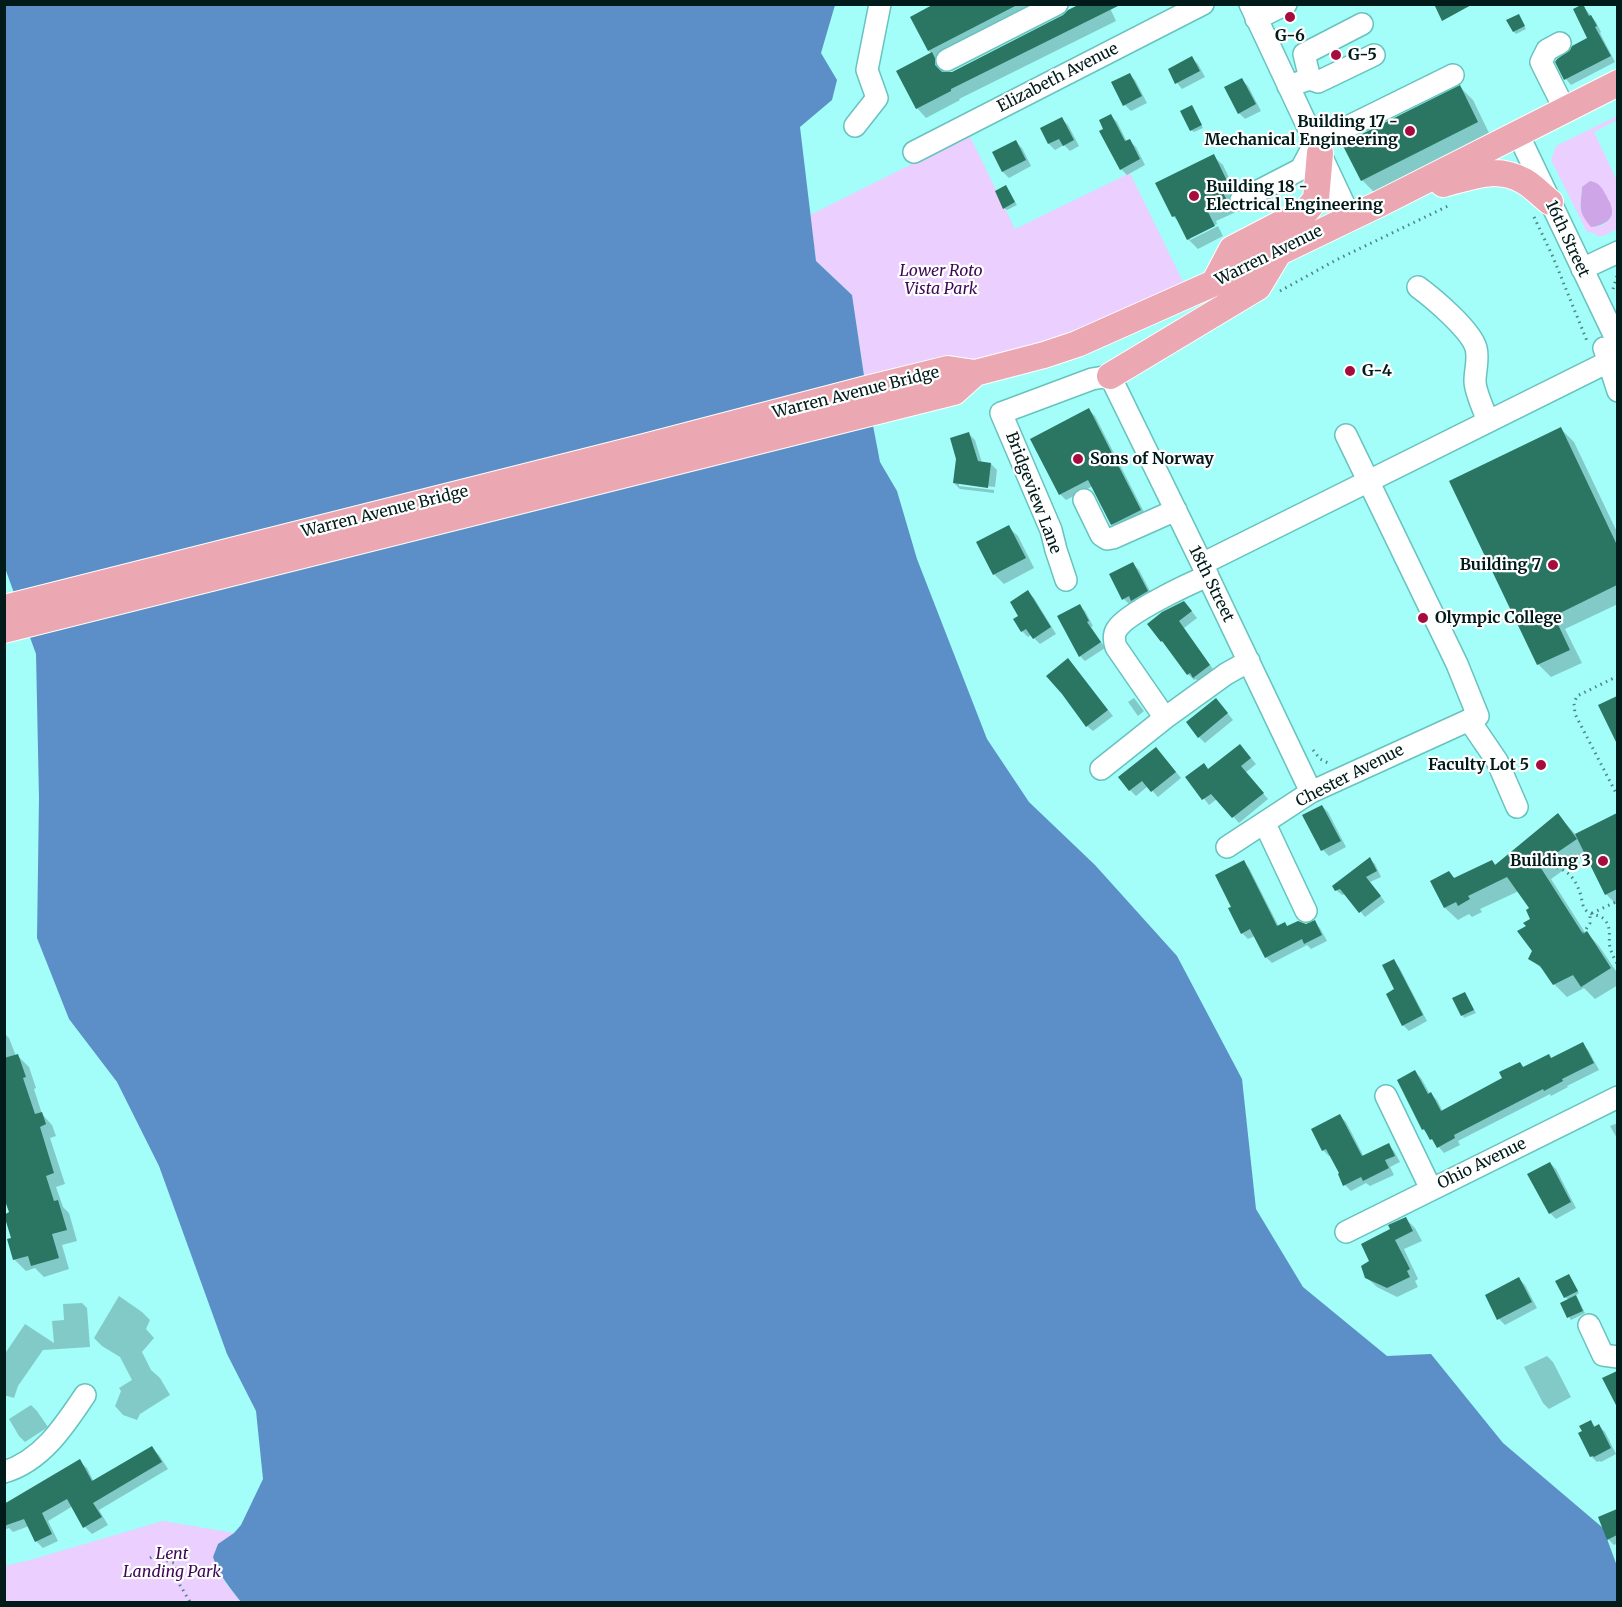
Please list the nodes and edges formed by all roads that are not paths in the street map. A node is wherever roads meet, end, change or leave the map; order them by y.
1 (880, 4) edge
2 (1057, 4) edge
3 (1203, 4) edge
4 (1286, 4) edge
5 (1253, 12) edge
6 (1362, 24) dead end
7 (1560, 44) dead end
8 (1374, 55) dead end
9 (947, 60) dead end
10 (1453, 75) dead end
11 (1310, 79) junction
12 (1617, 83) edge
13 (1288, 86) junction
14 (1565, 110) junction
15 (855, 126) dead end
16 (1518, 134) junction
17 (1317, 148) junction
18 (914, 152) dead end
19 (1416, 185) junction
20 (1241, 200) dead end
21 (1550, 202) junction
22 (1350, 218) junction
23 (1279, 252) junction
24 (1617, 252) edge
25 (1582, 269) junction
26 (1214, 283) junction
27 (1418, 287) dead end
28 (1616, 334) edge
29 (1613, 359) edge
30 (975, 373) junction
31 (1110, 376) junction
32 (1617, 391) edge
33 (1488, 421) junction
34 (1346, 435) dead end
35 (1368, 481) junction
36 (1084, 500) dead end
37 (1176, 510) junction
38 (1205, 570) junction
39 (1066, 580) dead end
40 (4, 608) edge
41 (4, 630) edge
42 (1249, 661) junction
43 (1166, 718) junction
44 (1473, 718) junction
45 (1101, 769) dead end
46 (1311, 792) junction
47 (1517, 807) dead end
48 (1265, 824) junction
49 (1227, 847) dead end
50 (1306, 911) dead end
51 (1386, 1096) dead end
52 (1617, 1097) edge
53 (1431, 1189) junction
54 (1346, 1232) dead end
55 (1589, 1325) dead end
56 (1617, 1357) edge
57 (85, 1395) dead end
58 (4, 1472) edge

1 - 15 street
2 - 9 street
3 - 18 street, Elizabeth Avenue
4 - 5 street
5 - 13 street
6 - 11 street
7 - 14 street
8 - 11 street
10 - 17 street
11 - 13 street
12 - 14 main road, Warren Avenue
13 - 17 street
14 - 16 main road, Warren Avenue
16 - 19 main road, Warren Avenue
16 - 21 street, 16th Street
17 - 20 street
17 - 22 street
17 - 26 main road
19 - 21 main road
19 - 22 main road, Warren Avenue
21 - 25 street, 16th Street
22 - 23 main road, Warren Avenue
23 - 26 main road, Warren Avenue
23 - 31 main road
24 - 25 street
25 - 28 street, 16th Street
25 - 29 street
26 - 30 main road, Warren Avenue
27 - 33 street
29 - 32 street
29 - 33 street
30 - 40 main road, Warren Avenue Bridge
30 - 41 main road, Warren Avenue Bridge
31 - 37 street, 18th Street
31 - 39 street, Bridgeview Lane
33 - 35 street
34 - 35 street
35 - 38 street
35 - 44 street
36 - 37 street
37 - 38 street, 18th Street
38 - 42 street, 18th Street
38 - 43 street
42 - 43 street
42 - 46 street, 18th Street
43 - 45 street
44 - 46 street, Chester Avenue
44 - 47 street
46 - 48 street, Chester Avenue
48 - 49 street, Chester Avenue
48 - 50 street
51 - 53 street
52 - 53 street, Ohio Avenue
53 - 54 street, Ohio Avenue
55 - 56 street
57 - 58 street

